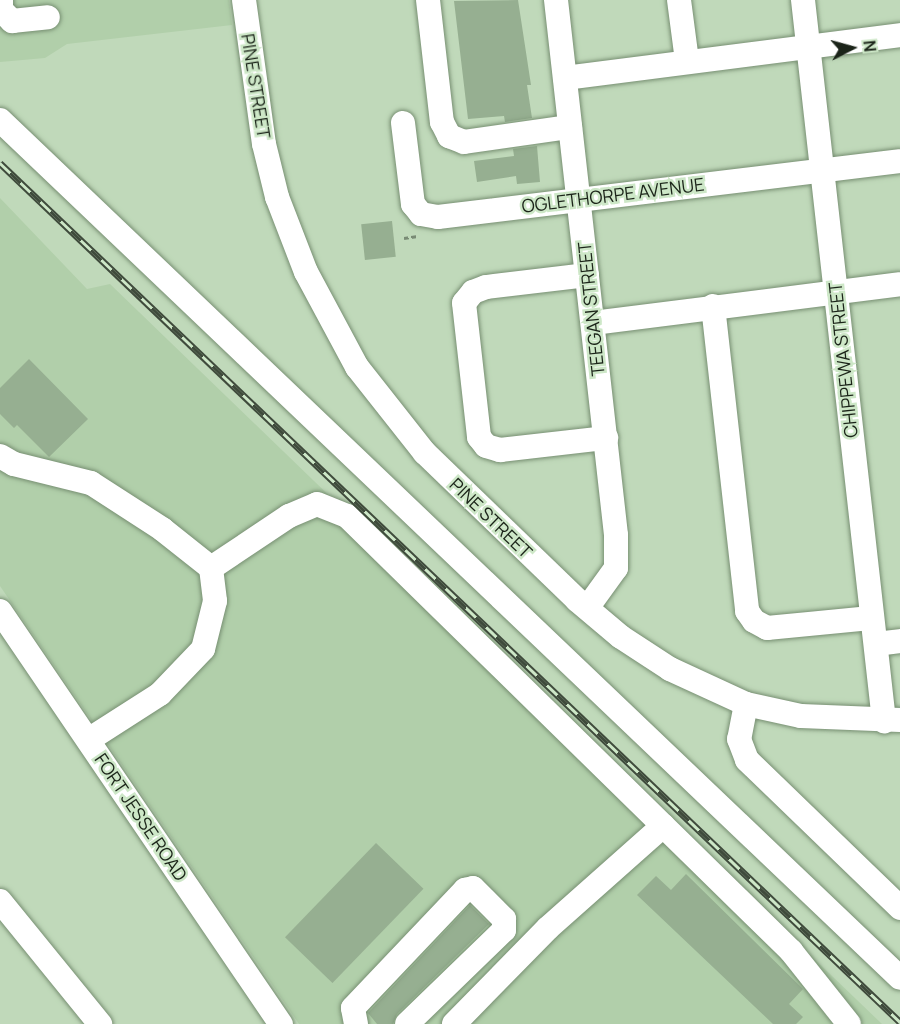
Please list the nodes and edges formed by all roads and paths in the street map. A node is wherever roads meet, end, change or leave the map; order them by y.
1 (0, 0) edge
2 (244, 0) edge
3 (428, 0) edge
4 (556, 0) edge
5 (680, 0) edge
6 (803, 0) edge
7 (48, 17) dead end
8 (900, 35) edge
9 (808, 46) junction
10 (687, 61) junction
11 (565, 78) junction
12 (0, 120) edge
13 (403, 123) dead end
14 (570, 127) junction
15 (900, 161) edge
16 (821, 171) junction
17 (579, 199) junction
18 (587, 275) junction
19 (900, 284) edge
20 (835, 290) junction
21 (713, 306) junction
22 (592, 323) junction
23 (606, 438) junction
24 (0, 456) edge
25 (211, 568) junction
26 (587, 608) junction
27 (0, 611) edge
28 (872, 618) junction
29 (900, 641) edge
30 (876, 644) junction
31 (746, 704) junction
32 (892, 720) edge
33 (88, 740) junction
34 (663, 826) junction
35 (0, 901) edge
36 (900, 908) edge
37 (900, 978) edge
38 (100, 1024) edge
39 (281, 1024) edge
40 (356, 1024) edge
41 (407, 1024) edge
42 (454, 1024) edge
43 (849, 1024) edge

1 - 7 street
2 - 26 street, PINE STREET
3 - 14 street
4 - 11 street, TEEGAN STREET
5 - 10 street
6 - 9 street, CHIPPEWA STREET
8 - 9 street
9 - 10 street
9 - 16 street, CHIPPEWA STREET
10 - 11 street
11 - 14 street, TEEGAN STREET
12 - 37 street
13 - 17 street, OGLETHORPE AVENUE
14 - 17 street, TEEGAN STREET
15 - 16 street, OGLETHORPE AVENUE
16 - 17 street, OGLETHORPE AVENUE
16 - 20 street, CHIPPEWA STREET
17 - 18 street, TEEGAN STREET
18 - 22 street, TEEGAN STREET
18 - 23 street
19 - 20 street
20 - 21 street
20 - 28 street, CHIPPEWA STREET
21 - 22 street
21 - 28 street
22 - 23 street, TEEGAN STREET
23 - 26 street, TEEGAN STREET
24 - 25 street
25 - 33 street
25 - 34 street
26 - 31 street, PINE STREET
27 - 33 street, FORT JESSE ROAD
28 - 30 street, CHIPPEWA STREET
29 - 30 street
30 - 32 street, CHIPPEWA STREET
31 - 32 street, PINE STREET
31 - 36 street
33 - 39 street, FORT JESSE ROAD
34 - 42 street
34 - 43 street
35 - 38 street
40 - 41 street

